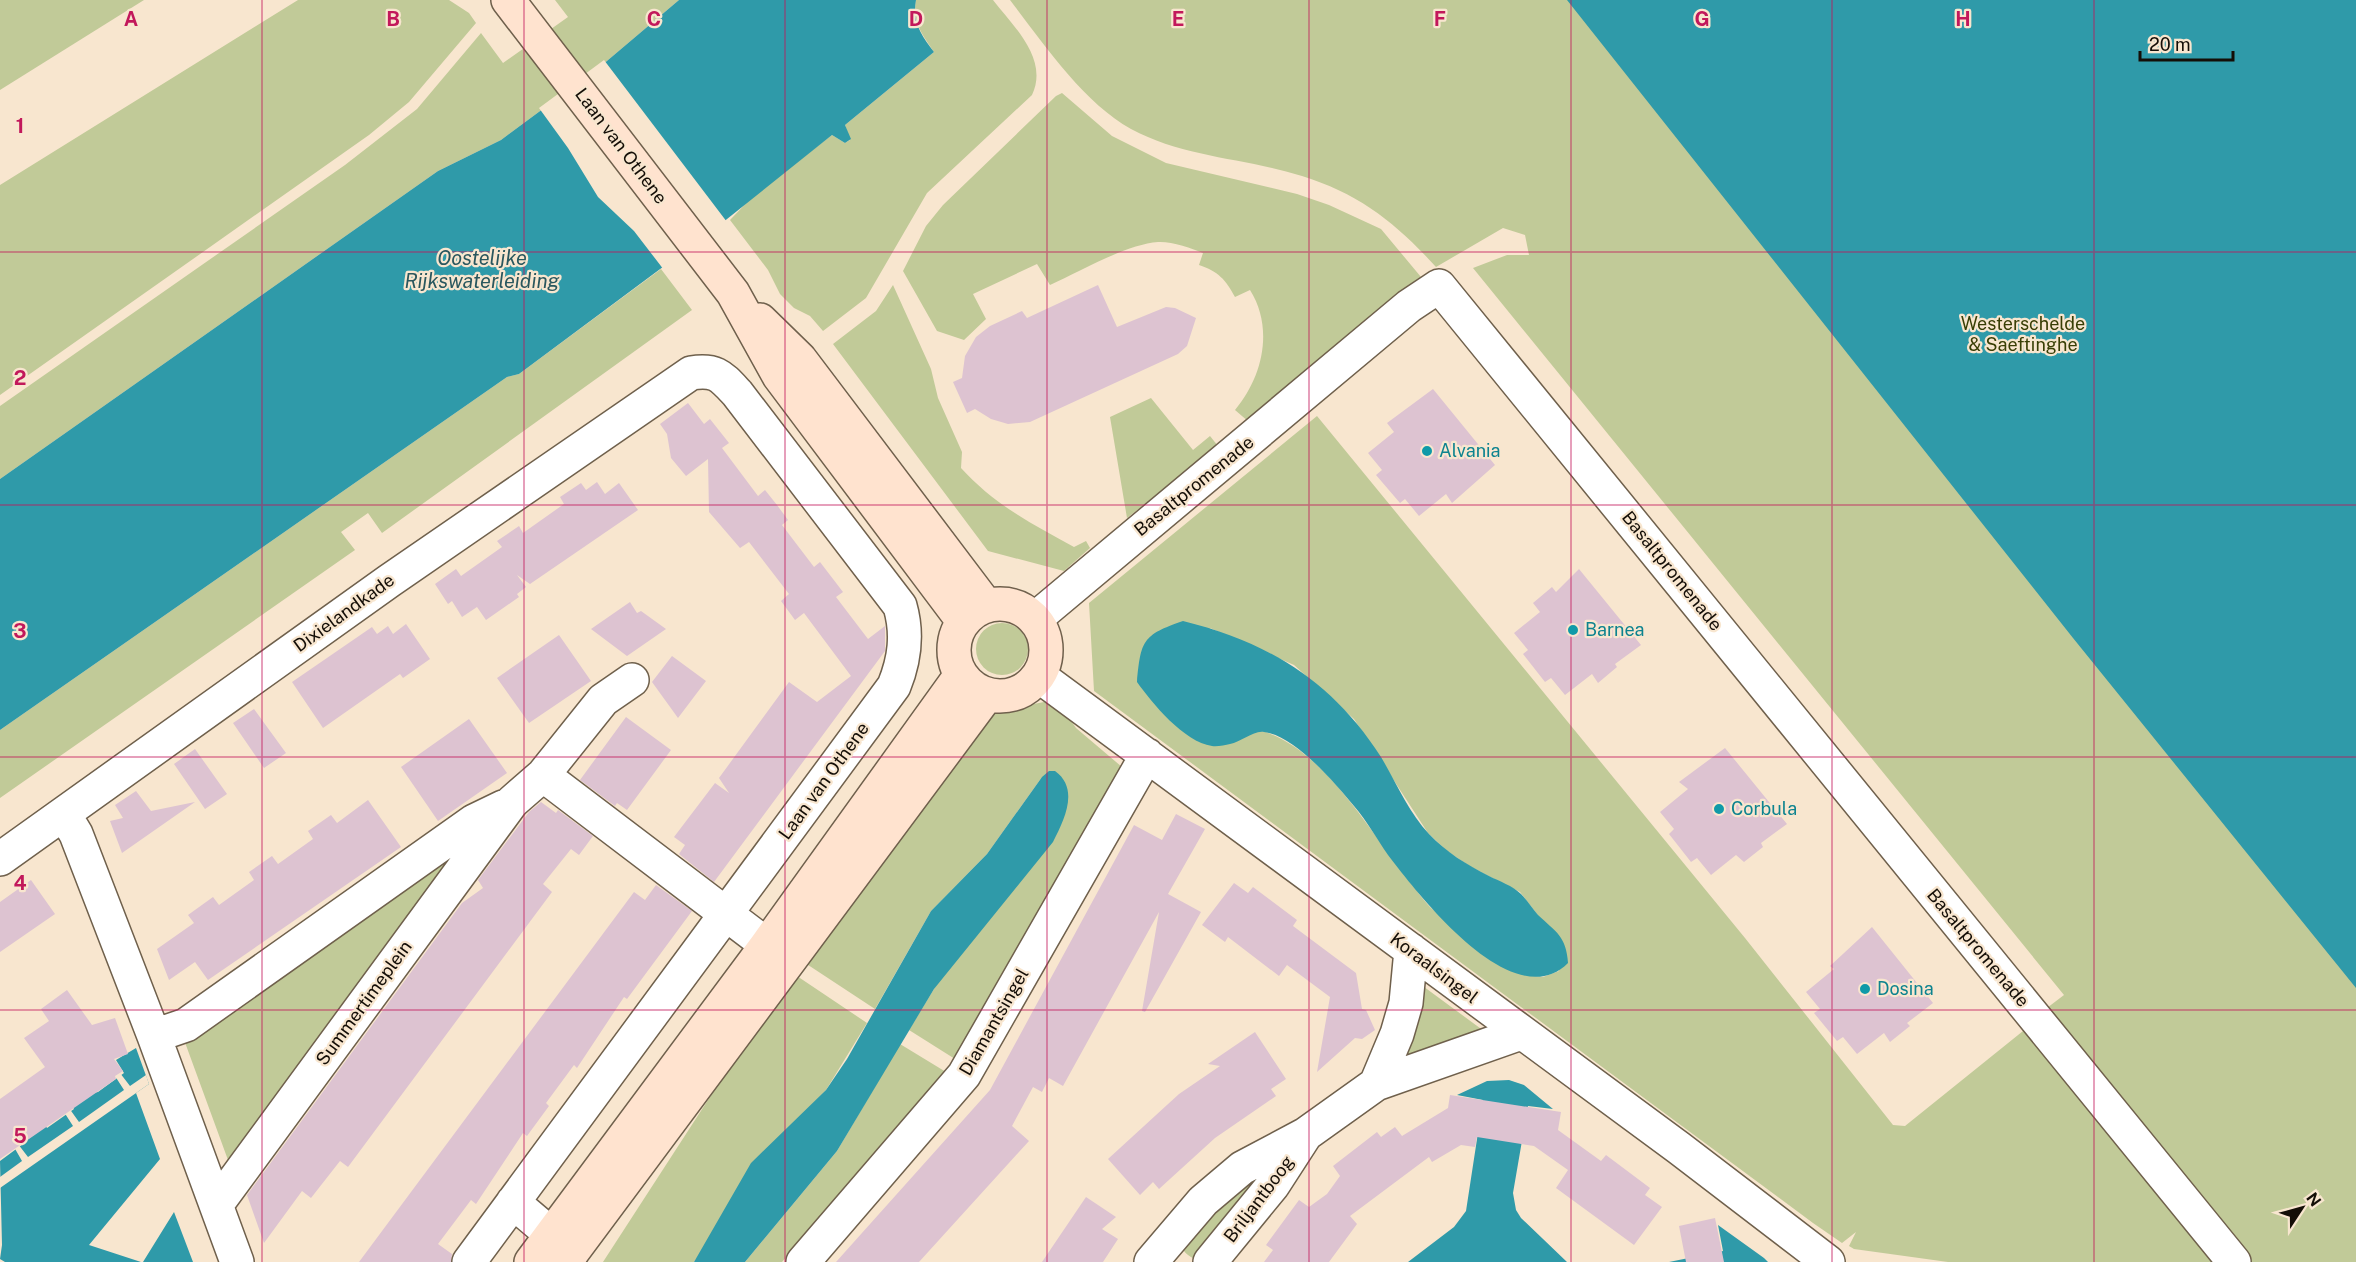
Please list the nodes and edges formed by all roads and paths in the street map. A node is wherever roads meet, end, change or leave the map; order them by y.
1 (508, 0) edge
2 (691, 373) joint
3 (974, 613) junction
4 (1035, 619) junction
5 (961, 675) junction
6 (1039, 676) junction
7 (632, 680) dead end
8 (987, 694) junction
9 (1147, 755) junction
10 (543, 776) junction
11 (512, 802) junction
12 (64, 814) junction
13 (0, 859) edge
14 (726, 916) junction
15 (1411, 950) junction
16 (777, 953) junction
17 (1521, 1033) junction
18 (154, 1036) junction
19 (1376, 1084) junction
20 (1306, 1134) junction
21 (513, 1202) junction
22 (217, 1204) junction
23 (563, 1250) edge
24 (1165, 1257) edge
25 (237, 1262) edge
26 (469, 1262) edge
27 (531, 1262) edge
28 (803, 1262) edge
29 (1210, 1262) edge
30 (1827, 1262) edge
31 (2234, 1262) edge

1 - 3 street, Laan van Othene
2 - 12 street, Dixielandkade
2 - 14 street, Laan van Othene
3 - 4 street
3 - 5 street
4 - 6 street
4 - 31 street, Basaltpromenade
5 - 8 street
5 - 16 street
6 - 8 street
6 - 9 street, Koraalsingel
7 - 10 street, Summertimeplein
8 - 16 street
9 - 15 street, Koraalsingel
9 - 28 street, Diamantsingel
10 - 11 street, Summertimeplein
10 - 14 street
11 - 18 street, Summertimeplein
11 - 22 street, Summertimeplein
12 - 13 street, Dixielandkade
12 - 18 street
14 - 16 street
14 - 21 street, Laan van Othene
15 - 17 street, Koraalsingel
15 - 19 street
16 - 23 street
17 - 19 street, Briljantboog
17 - 30 street, Koraalsingel
18 - 22 street
19 - 20 street, Briljantboog
20 - 24 street, Briljantboog
20 - 29 street, Briljantboog
21 - 23 street
21 - 26 street, Laan van Othene
22 - 25 street
23 - 27 street

